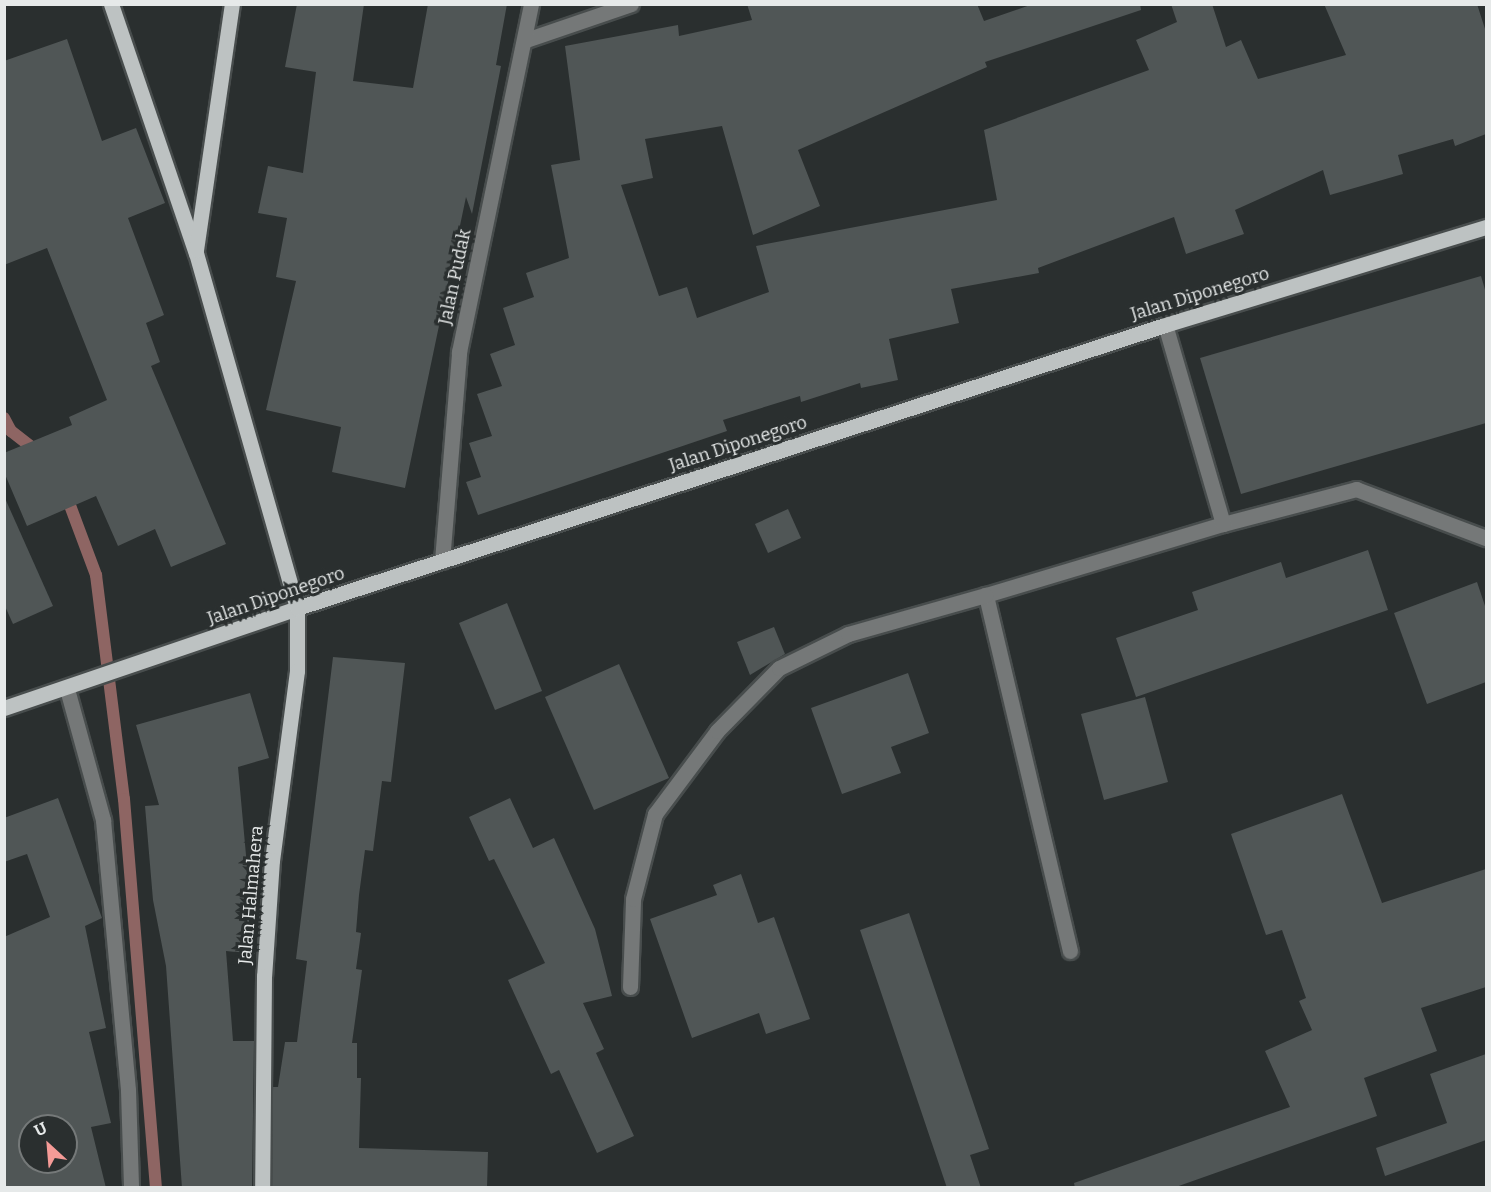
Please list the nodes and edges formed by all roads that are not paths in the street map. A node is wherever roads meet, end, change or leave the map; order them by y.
1 (111, 4) edge
2 (232, 4) edge
3 (531, 4) edge
4 (631, 4) edge
5 (526, 40) junction
6 (1486, 227) edge
7 (196, 253) junction
8 (1165, 325) junction
9 (1222, 524) junction
10 (1486, 538) edge
11 (442, 561) junction
12 (986, 595) junction
13 (297, 608) junction
14 (67, 689) junction
15 (4, 708) edge
16 (1070, 951) dead end
17 (630, 987) dead end
18 (131, 1188) edge
19 (262, 1188) edge

1 - 7 main road, Jalan Halmahera
2 - 7 main road
3 - 5 street, Jalan Pudak
4 - 5 street
5 - 11 street, Jalan Pudak
6 - 8 main road, Jalan Diponegoro
7 - 13 main road, Jalan Halmahera
8 - 9 street
8 - 11 main road, Jalan Diponegoro
9 - 10 street
9 - 12 street
11 - 13 main road, Jalan Diponegoro
12 - 16 street
12 - 17 street
13 - 14 main road, Jalan Diponegoro
13 - 19 main road, Jalan Halmahera
14 - 15 main road, Jalan Diponegoro
14 - 18 street

